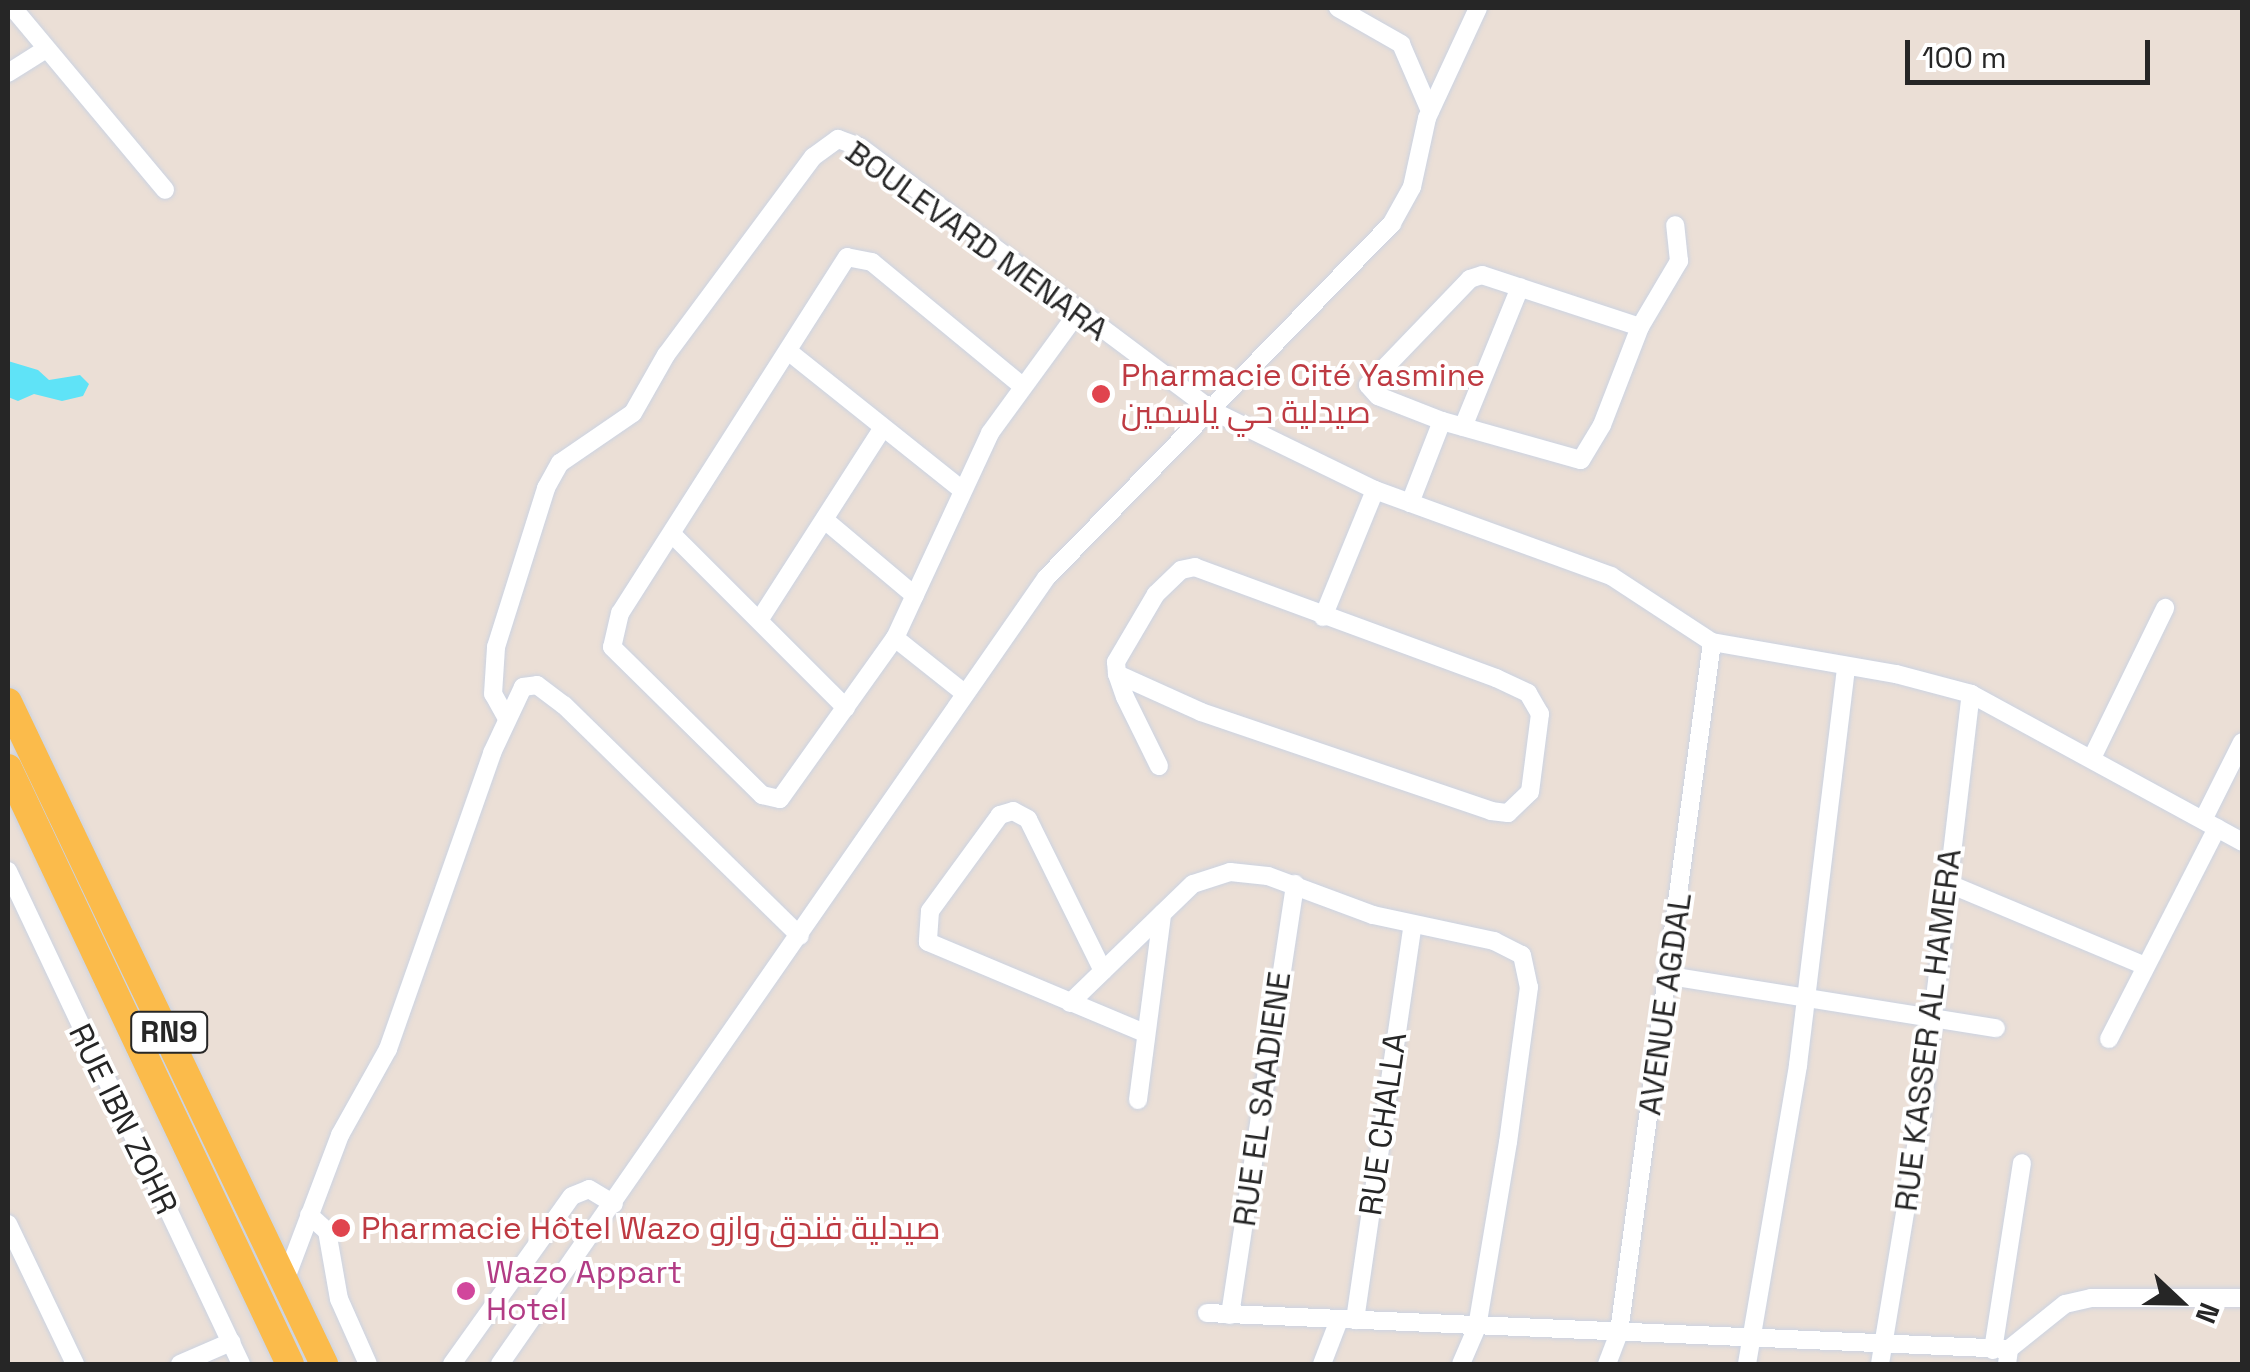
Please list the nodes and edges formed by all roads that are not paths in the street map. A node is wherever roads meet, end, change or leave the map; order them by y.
1 (13, 8) edge
2 (1338, 8) edge
3 (1478, 8) edge
4 (44, 51) junction
5 (8, 74) edge
6 (1430, 111) junction
7 (165, 190) dead end
8 (1675, 225) dead end
9 (1520, 287) junction
10 (1076, 315) junction
11 (1640, 326) junction
12 (788, 350) junction
13 (1020, 385) junction
14 (1210, 410) junction
15 (1442, 421) junction
16 (1462, 427) junction
17 (882, 429) junction
18 (962, 490) junction
19 (1375, 490) junction
20 (1410, 504) junction
21 (826, 521) junction
22 (672, 534) junction
23 (914, 596) junction
24 (2165, 608) dead end
25 (1324, 617) junction
26 (760, 619) junction
27 (895, 638) junction
28 (1712, 642) junction
29 (1846, 666) junction
30 (1117, 674) junction
31 (964, 692) junction
32 (1971, 694) junction
33 (8, 702) edge
34 (846, 708) junction
35 (506, 717) junction
36 (2242, 742) edge
37 (2092, 758) junction
38 (1159, 766) dead end
39 (8, 768) edge
40 (2210, 824) junction
41 (2242, 842) edge
42 (8, 871) edge
43 (1946, 883) junction
44 (1295, 884) junction
45 (1162, 914) junction
46 (1412, 927) junction
47 (800, 936) junction
48 (2145, 966) junction
49 (1102, 971) junction
50 (1670, 976) junction
51 (1806, 998) junction
52 (1070, 1003) junction
53 (1932, 1018) junction
54 (1996, 1028) dead end
55 (1144, 1033) junction
56 (2109, 1039) dead end
57 (1138, 1100) dead end
58 (2022, 1163) dead end
59 (614, 1204) junction
60 (309, 1215) junction
61 (8, 1224) edge
62 (286, 1278) junction
63 (2242, 1298) edge
64 (1207, 1313) dead end
65 (1230, 1314) junction
66 (1347, 1320) junction
67 (1477, 1327) junction
68 (1619, 1332) junction
69 (1755, 1340) junction
70 (230, 1342) junction
71 (2003, 1354) edge
72 (1882, 1356) edge
73 (75, 1364) edge
74 (180, 1364) edge
75 (242, 1364) edge
76 (290, 1364) edge
77 (324, 1364) edge
78 (368, 1364) edge
79 (452, 1364) edge
80 (500, 1364) edge
81 (1322, 1364) edge
82 (1462, 1364) edge
83 (1607, 1364) edge
84 (1747, 1364) edge

1 - 4 street
2 - 6 street
3 - 6 street
4 - 5 street
4 - 7 street
6 - 14 street
8 - 11 street
9 - 11 street
9 - 15 street
9 - 16 street
10 - 13 street
10 - 14 street, BOULEVARD MENARA
10 - 35 street, BOULEVARD MENARA
11 - 16 street
12 - 13 street
12 - 17 street
12 - 22 street
13 - 18 street
14 - 19 street, BOULEVARD MENARA
14 - 31 street
15 - 16 street
15 - 20 street
17 - 18 street
17 - 21 street
18 - 23 street
19 - 20 street, BOULEVARD MENARA
19 - 25 street
20 - 28 street, BOULEVARD MENARA
21 - 23 street
21 - 26 street
22 - 26 street
22 - 34 street
23 - 27 street
24 - 37 street
25 - 30 street
25 - 30 street
26 - 34 street
27 - 31 street
27 - 34 street
28 - 29 street, BOULEVARD MENARA
28 - 50 street, AVENUE AGDAL
29 - 32 street, BOULEVARD MENARA
29 - 51 street
30 - 38 street
31 - 47 street
32 - 37 street, BOULEVARD MENARA
32 - 43 street, RUE KASSER AL HAMERA
33 - 62 main road, RN9
35 - 47 street
35 - 60 street
36 - 40 street
37 - 40 street, BOULEVARD MENARA
39 - 76 main road, RN9
40 - 41 street, BOULEVARD MENARA
40 - 48 street
42 - 70 street, RUE IBN ZOHR
43 - 48 street
43 - 53 street, RUE KASSER AL HAMERA
44 - 45 street
44 - 46 street
44 - 65 street, RUE EL SAADIENE
45 - 49 street
45 - 55 street
46 - 66 street, RUE CHALLA
46 - 67 street
47 - 59 street
48 - 56 street
49 - 52 street
49 - 52 street
50 - 51 street
50 - 68 street, AVENUE AGDAL
51 - 53 street
51 - 69 street
52 - 55 street
53 - 54 street
53 - 72 street, RUE KASSER AL HAMERA
55 - 57 street
58 - 71 street
59 - 79 street
59 - 80 street
60 - 62 street
60 - 78 street
61 - 73 street
62 - 77 main road, RN9
63 - 71 street
64 - 65 street
65 - 66 street
66 - 67 street
66 - 81 street, RUE CHALLA
67 - 68 street
67 - 82 street
68 - 69 street
68 - 83 street, AVENUE AGDAL
69 - 72 street
69 - 84 street
70 - 74 street
70 - 75 street, RUE IBN ZOHR
71 - 72 street

